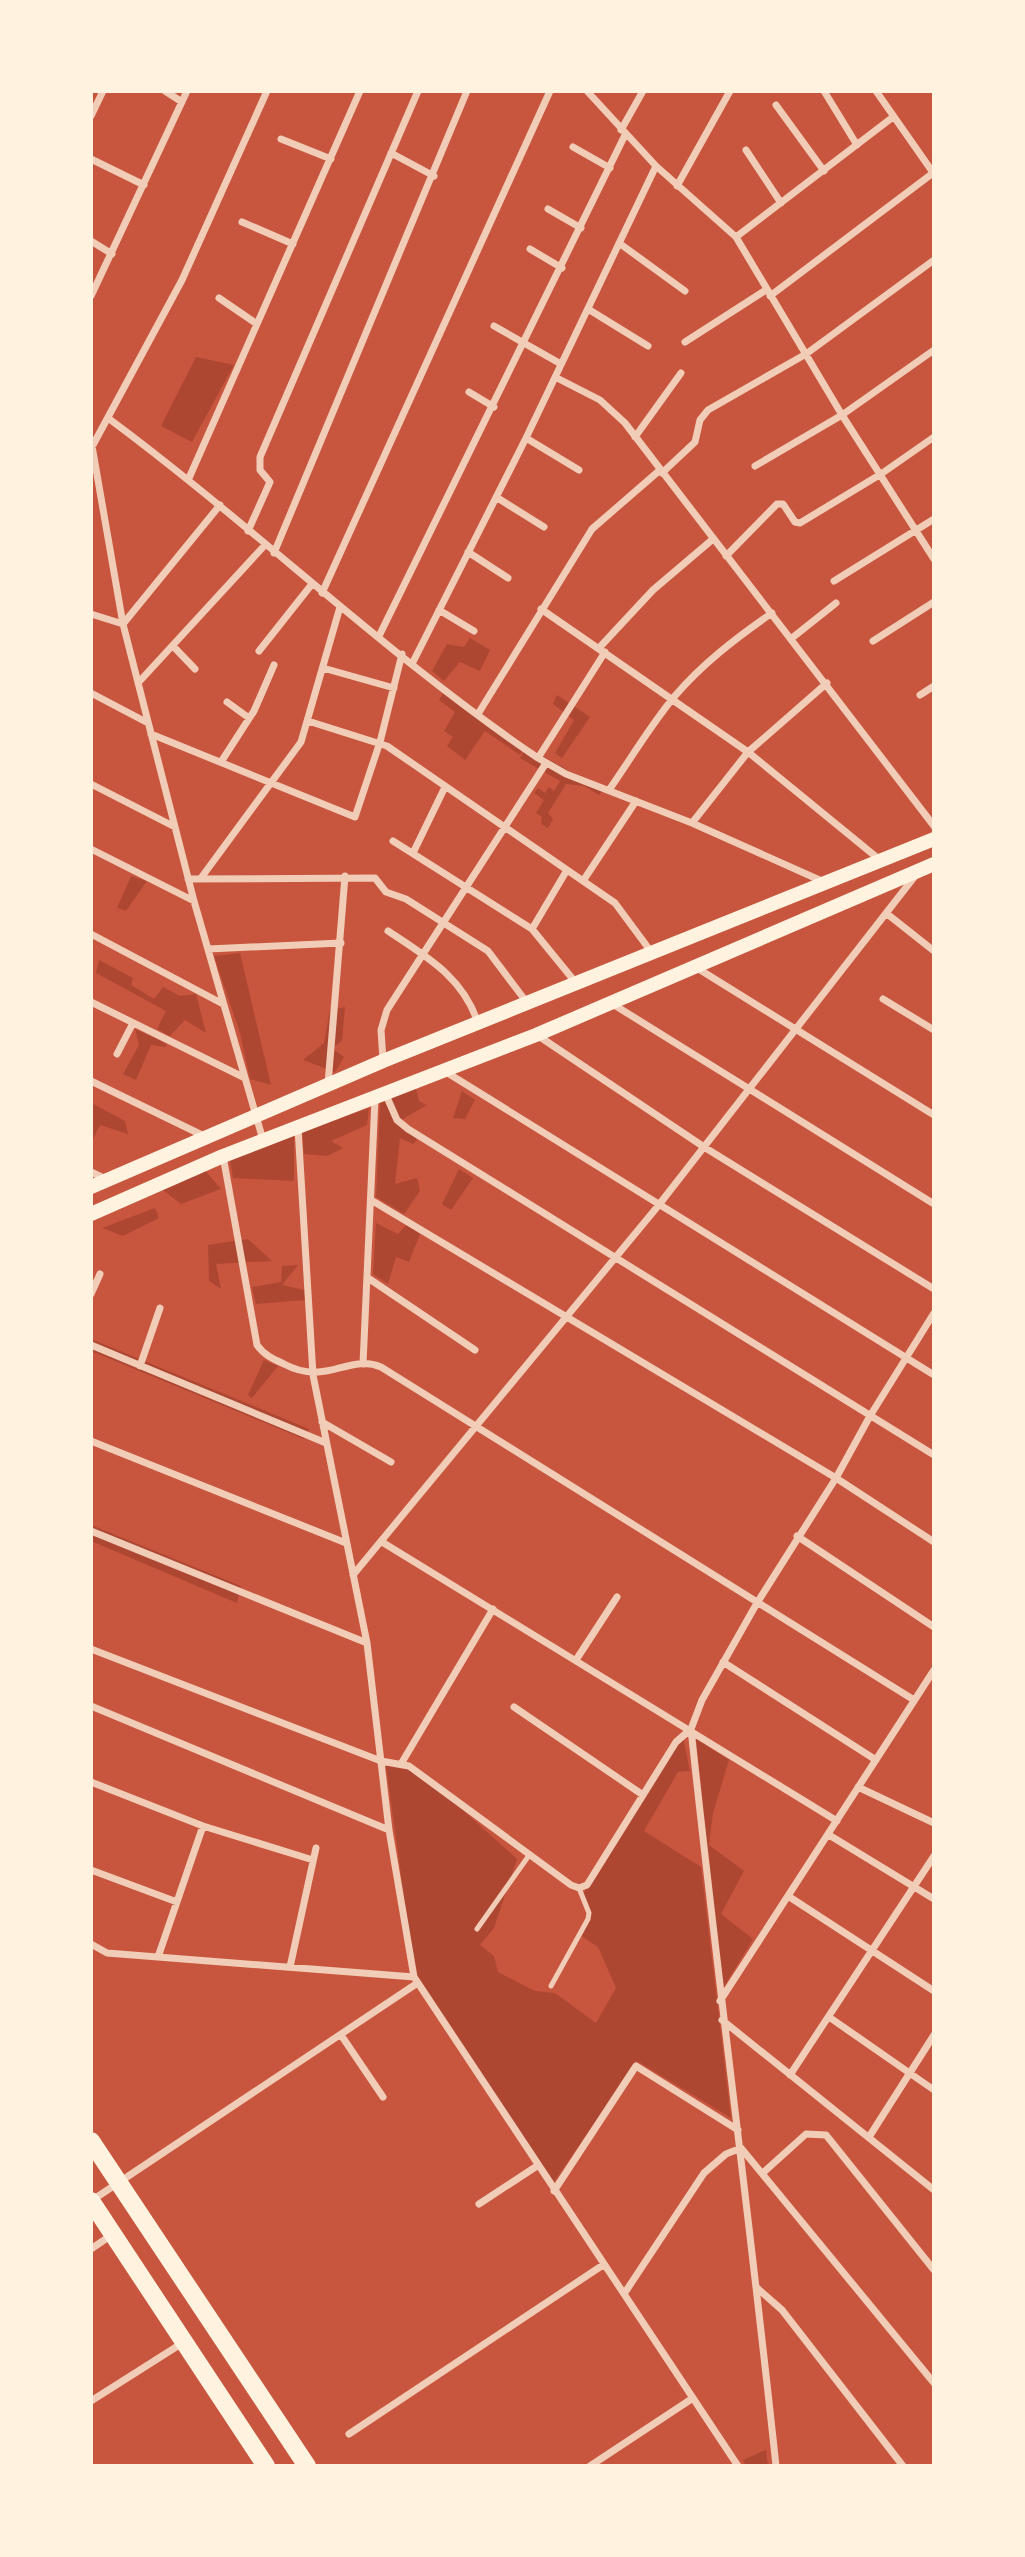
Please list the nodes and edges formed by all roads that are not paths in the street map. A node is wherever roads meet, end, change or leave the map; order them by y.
1 (103, 91) edge
2 (165, 91) edge
3 (187, 91) edge
4 (267, 91) edge
5 (360, 91) edge
6 (418, 91) edge
7 (467, 91) edge
8 (550, 91) edge
9 (587, 91) edge
10 (643, 91) edge
11 (730, 91) edge
12 (824, 91) edge
13 (876, 91) edge
14 (182, 102) junction
15 (776, 105) dead end
16 (91, 116) edge
17 (893, 117) junction
18 (623, 132) junction
19 (281, 139) dead end
20 (857, 145) junction
21 (573, 147) dead end
22 (746, 150) dead end
23 (391, 153) junction
24 (91, 159) edge
25 (331, 159) junction
26 (656, 166) junction
27 (610, 168) junction
28 (824, 171) junction
29 (933, 174) edge
30 (434, 176) junction
31 (144, 185) junction
32 (677, 186) junction
33 (781, 203) junction
34 (548, 209) dead end
35 (242, 222) dead end
36 (581, 228) junction
37 (737, 237) junction
38 (91, 241) edge
39 (619, 243) junction
40 (293, 244) junction
41 (530, 249) dead end
42 (112, 254) junction
43 (934, 260) edge
44 (562, 268) junction
45 (685, 291) dead end
46 (768, 293) junction
47 (91, 296) edge
48 (219, 298) dead end
49 (588, 309) junction
50 (257, 324) junction
51 (494, 326) dead end
52 (685, 342) dead end
53 (524, 345) junction
54 (648, 346) dead end
55 (934, 350) edge
56 (806, 354) junction
57 (561, 364) junction
58 (681, 373) dead end
59 (555, 377) junction
60 (469, 392) dead end
61 (494, 407) junction
62 (842, 415) junction
63 (108, 418) junction
64 (635, 437) junction
65 (934, 437) edge
66 (526, 438) junction
67 (92, 442) edge
68 (755, 466) dead end
69 (579, 471) dead end
70 (661, 472) junction
71 (881, 474) junction
72 (189, 478) junction
73 (496, 497) junction
74 (220, 505) junction
75 (934, 519) edge
76 (544, 527) dead end
77 (917, 530) junction
78 (248, 531) junction
79 (713, 539) junction
80 (265, 545) junction
81 (468, 552) junction
82 (274, 553) junction
83 (726, 556) junction
84 (934, 559) edge
85 (508, 578) dead end
86 (834, 581) dead end
87 (312, 584) junction
88 (322, 593) junction
89 (934, 602) edge
90 (836, 603) dead end
91 (340, 607) junction
92 (541, 609) junction
93 (439, 610) junction
94 (91, 614) edge
95 (772, 614) junction
96 (123, 624) junction
97 (474, 631) dead end
98 (379, 636) junction
99 (792, 638) junction
100 (873, 640) dead end
101 (173, 646) junction
102 (602, 650) junction
103 (258, 651) dead end
104 (402, 654) junction
105 (412, 663) junction
106 (274, 665) dead end
107 (323, 668) junction
108 (195, 670) dead end
109 (138, 683) junction
110 (827, 683) junction
111 (934, 686) edge
112 (394, 688) junction
113 (91, 693) edge
114 (920, 695) dead end
115 (673, 699) junction
116 (227, 702) dead end
117 (478, 714) junction
118 (249, 718) junction
119 (308, 721) junction
120 (148, 723) junction
121 (151, 734) junction
122 (380, 742) junction
123 (748, 752) junction
124 (538, 758) junction
125 (220, 762) junction
126 (546, 763) junction
127 (271, 783) junction
128 (91, 784) edge
129 (445, 787) junction
130 (609, 790) junction
131 (636, 801) junction
132 (692, 823) junction
133 (503, 826) junction
134 (934, 826) edge
135 (174, 827) junction
136 (934, 839) edge
137 (393, 841) dead end
138 (91, 849) edge
139 (413, 853) junction
140 (881, 861) junction
141 (934, 864) edge
142 (567, 870) junction
143 (920, 870) junction
144 (345, 876) junction
145 (201, 878) junction
146 (188, 879) junction
147 (583, 881) junction
148 (827, 883) junction
149 (464, 886) junction
150 (194, 901) junction
151 (886, 913) junction
152 (441, 923) junction
153 (532, 929) junction
154 (388, 932) dead end
155 (91, 934) edge
156 (341, 943) junction
157 (208, 949) junction
158 (934, 951) edge
159 (421, 953) junction
160 (653, 954) junction
161 (696, 967) junction
162 (577, 985) junction
163 (883, 999) dead end
164 (91, 1002) edge
165 (610, 1003) junction
166 (224, 1004) junction
167 (528, 1004) junction
168 (133, 1023) junction
169 (478, 1024) junction
170 (795, 1029) junction
171 (934, 1030) edge
172 (536, 1035) junction
173 (117, 1054) dead end
174 (383, 1061) junction
175 (446, 1072) junction
176 (245, 1078) junction
177 (91, 1081) edge
178 (328, 1084) junction
179 (750, 1088) junction
180 (381, 1097) junction
181 (255, 1114) junction
182 (934, 1115) edge
183 (298, 1128) junction
184 (204, 1137) junction
185 (264, 1141) junction
186 (704, 1147) junction
187 (223, 1156) junction
188 (91, 1172) edge
189 (107, 1180) junction
190 (91, 1187) edge
191 (371, 1200) junction
192 (934, 1205) edge
193 (658, 1206) junction
194 (91, 1214) edge
195 (616, 1256) junction
196 (100, 1274) dead end
197 (368, 1278) junction
198 (934, 1289) edge
199 (91, 1294) edge
200 (160, 1308) dead end
201 (934, 1313) edge
202 (566, 1318) junction
203 (91, 1345) edge
204 (475, 1350) dead end
205 (906, 1358) junction
206 (363, 1363) junction
207 (140, 1366) junction
208 (313, 1375) junction
209 (934, 1375) edge
210 (870, 1416) junction
211 (323, 1422) junction
212 (477, 1426) junction
213 (91, 1441) edge
214 (326, 1443) junction
215 (934, 1455) edge
216 (391, 1462) dead end
217 (836, 1478) junction
218 (91, 1531) edge
219 (797, 1536) junction
220 (382, 1542) junction
221 (934, 1542) edge
222 (346, 1543) junction
223 (353, 1575) junction
224 (617, 1597) dead end
225 (757, 1603) junction
226 (493, 1609) junction
227 (934, 1627) edge
228 (367, 1643) junction
229 (91, 1649) edge
230 (576, 1660) junction
231 (723, 1662) junction
232 (934, 1670) edge
233 (914, 1700) junction
234 (91, 1706) edge
235 (514, 1707) dead end
236 (691, 1729) junction
237 (876, 1760) junction
238 (381, 1761) junction
239 (401, 1764) junction
240 (91, 1782) edge
241 (858, 1787) junction
242 (643, 1794) junction
243 (837, 1821) junction
244 (934, 1823) edge
245 (203, 1826) junction
246 (389, 1830) junction
247 (829, 1835) junction
248 (316, 1848) dead end
249 (530, 1854) junction
250 (934, 1856) edge
251 (313, 1860) junction
252 (91, 1870) edge
253 (914, 1887) junction
254 (579, 1888) junction
255 (788, 1896) junction
256 (934, 1899) edge
257 (177, 1902) junction
258 (477, 1929) dead end
259 (91, 1944) edge
260 (871, 1952) junction
261 (158, 1957) junction
262 (290, 1967) junction
263 (415, 1980) junction
264 (551, 1986) dead end
265 (934, 1991) edge
266 (720, 2001) junction
267 (829, 2017) junction
268 (722, 2020) junction
269 (341, 2035) junction
270 (934, 2035) edge
271 (910, 2073) junction
272 (790, 2075) junction
273 (934, 2090) edge
274 (383, 2096) dead end
275 (738, 2130) junction
276 (869, 2137) junction
277 (91, 2141) edge
278 (741, 2148) junction
279 (537, 2166) junction
280 (764, 2172) junction
281 (118, 2182) junction
282 (934, 2190) edge
283 (554, 2191) junction
284 (91, 2201) edge
285 (479, 2204) dead end
286 (113, 2234) junction
287 (91, 2249) edge
288 (603, 2265) junction
289 (934, 2270) edge
290 (757, 2288) junction
291 (624, 2294) junction
292 (184, 2342) junction
293 (934, 2383) edge
294 (693, 2398) junction
295 (91, 2401) edge
296 (349, 2434) dead end
297 (265, 2466) edge
298 (307, 2466) edge
299 (590, 2466) edge
300 (738, 2466) edge
301 (776, 2466) edge
302 (903, 2466) edge

1 - 16 street
2 - 14 street
3 - 14 street
4 - 63 street
5 - 25 street
6 - 23 street
7 - 30 street
8 - 88 street
9 - 18 street
10 - 18 street
11 - 32 street
12 - 20 street
13 - 17 street
14 - 31 street
15 - 28 street
17 - 20 street
17 - 29 street
18 - 26 street
18 - 27 street
19 - 25 street
20 - 28 street
21 - 27 street
22 - 33 street
23 - 30 street
23 - 78 street
24 - 31 street
25 - 40 street
26 - 32 street
26 - 39 street
27 - 36 street
28 - 33 street
29 - 46 street
30 - 82 street
31 - 42 street
32 - 37 street
33 - 37 street
34 - 36 street
35 - 40 street
36 - 44 street
37 - 46 street
38 - 42 street
39 - 45 street
39 - 49 street
40 - 50 street
41 - 44 street
42 - 47 street
43 - 56 street
44 - 53 street
46 - 52 street
46 - 56 street
48 - 50 street
49 - 54 street
49 - 57 street
50 - 72 street
51 - 53 street
53 - 57 street
53 - 61 street
55 - 62 street
56 - 62 street
56 - 70 street
57 - 59 street
58 - 64 street
59 - 64 street
59 - 66 street
60 - 61 street
61 - 98 street
62 - 68 street
62 - 71 street
63 - 67 street
63 - 72 street
64 - 70 street
65 - 71 street
66 - 69 street
66 - 73 street
67 - 96 street
70 - 79 street
70 - 92 street
71 - 77 street
71 - 83 street
72 - 74 street
73 - 76 street
73 - 81 street
74 - 78 street
74 - 96 street
75 - 77 street
77 - 84 street
77 - 86 street
78 - 80 street
79 - 83 street
79 - 102 street
80 - 82 street
80 - 101 street
81 - 85 street
81 - 93 street
82 - 87 street
83 - 95 street
87 - 88 street
87 - 103 street
88 - 91 street
89 - 100 street
90 - 99 street
91 - 98 street
91 - 107 street
92 - 102 street
92 - 117 street
93 - 97 street
93 - 105 street
94 - 96 street
95 - 99 street
95 - 115 street
96 - 109 street
98 - 104 street
99 - 110 street
101 - 108 street
101 - 109 street
102 - 115 street
102 - 124 street
104 - 105 street
104 - 112 street
105 - 117 street
106 - 118 street
107 - 112 street
107 - 119 street
109 - 120 street
110 - 123 street
110 - 134 street
111 - 114 street
112 - 122 street
113 - 120 street
115 - 123 street
115 - 130 street
116 - 118 street
117 - 124 street
118 - 125 street
119 - 122 street
119 - 127 street
120 - 121 street
121 - 125 street
121 - 135 street
122 - 127 street
122 - 129 street
123 - 132 street
123 - 140 street
124 - 126 street
125 - 127 street
126 - 130 street
126 - 133 street
127 - 145 street
128 - 135 street
129 - 133 street
129 - 139 street
130 - 131 street
131 - 132 street
131 - 147 street
132 - 148 street
133 - 142 street
133 - 149 street
135 - 146 street
136 - 140 main road
137 - 139 street
138 - 150 street
139 - 149 street
140 - 148 main road
141 - 143 main road
142 - 147 street
142 - 153 street
143 - 151 street
143 - 161 main road
144 - 145 street
144 - 152 street
144 - 156 street
145 - 146 street
146 - 150 street
147 - 160 street
148 - 160 main road
149 - 152 street
149 - 153 street
150 - 157 street
151 - 158 street
151 - 170 street
152 - 159 street
152 - 167 street
153 - 162 street
154 - 159 street
155 - 166 street
156 - 157 street
156 - 178 street
157 - 166 street
159 - 169 street
159 - 174 street
160 - 162 main road
161 - 165 main road
161 - 170 street
162 - 167 main road
163 - 171 street
164 - 168 street
165 - 172 main road
165 - 179 street
166 - 176 street
167 - 169 main road
168 - 173 street
168 - 176 street
169 - 174 main road
170 - 179 street
170 - 182 street
172 - 175 main road
172 - 186 street
174 - 178 main road
175 - 180 main road
175 - 193 street
176 - 181 street
177 - 184 street
178 - 181 main road
179 - 186 street
179 - 192 street
180 - 183 main road
180 - 191 street
180 - 195 street
181 - 184 main road
181 - 185 street
183 - 185 main road
183 - 208 street
184 - 189 main road
185 - 187 main road
186 - 193 street
186 - 198 street
187 - 194 main road
187 - 208 street
188 - 189 street
189 - 190 main road
191 - 197 street
191 - 202 street
193 - 195 street
193 - 205 street
195 - 202 street
195 - 210 street
196 - 199 street
197 - 204 street
197 - 206 street
200 - 207 street
201 - 205 street
202 - 212 street
202 - 217 street
203 - 207 street
205 - 209 street
205 - 210 street
206 - 208 street
206 - 212 street
207 - 214 street
208 - 211 street
210 - 215 street
210 - 217 street
211 - 214 street
211 - 216 street
212 - 220 street
212 - 225 street
213 - 222 street
214 - 222 street
217 - 219 street
217 - 221 street
218 - 228 street
219 - 225 street
219 - 227 street
220 - 223 street
220 - 226 street
222 - 223 street
223 - 228 street
224 - 230 street
225 - 231 street
225 - 233 street
226 - 230 street
226 - 239 street
228 - 238 street
229 - 238 street
230 - 236 street
231 - 236 street
231 - 237 street
232 - 233 street
233 - 237 street
234 - 246 street
235 - 242 street
236 - 242 street
236 - 243 street
236 - 266 street
237 - 241 street
238 - 239 street
238 - 246 street
239 - 249 street
240 - 245 street
241 - 243 street
241 - 244 street
242 - 254 street
243 - 247 street
245 - 251 street
245 - 257 street
246 - 263 street
247 - 253 street
247 - 255 street
248 - 251 street
249 - 254 street
249 - 258 lane
250 - 253 street
251 - 262 street
252 - 257 street
253 - 256 street
253 - 260 street
254 - 264 lane
255 - 260 street
255 - 266 street
257 - 261 street
259 - 261 street
260 - 265 street
260 - 267 street
261 - 262 street
262 - 263 street
263 - 269 street
263 - 279 street
266 - 268 street
267 - 271 street
267 - 272 street
268 - 272 street
268 - 275 street
269 - 274 street
269 - 281 street
270 - 271 street
271 - 273 street
271 - 276 street
272 - 276 street
275 - 278 street
275 - 283 street
276 - 282 street
277 - 281 main road
278 - 280 street
278 - 290 street
278 - 291 street
279 - 283 street
279 - 285 street
280 - 289 street
280 - 293 street
281 - 284 street
281 - 298 main road
283 - 288 street
284 - 286 main road
286 - 287 street
286 - 292 main road
288 - 291 street
288 - 296 street
290 - 301 street
290 - 302 street
291 - 294 street
292 - 295 street
292 - 297 main road
294 - 299 street
294 - 300 street

